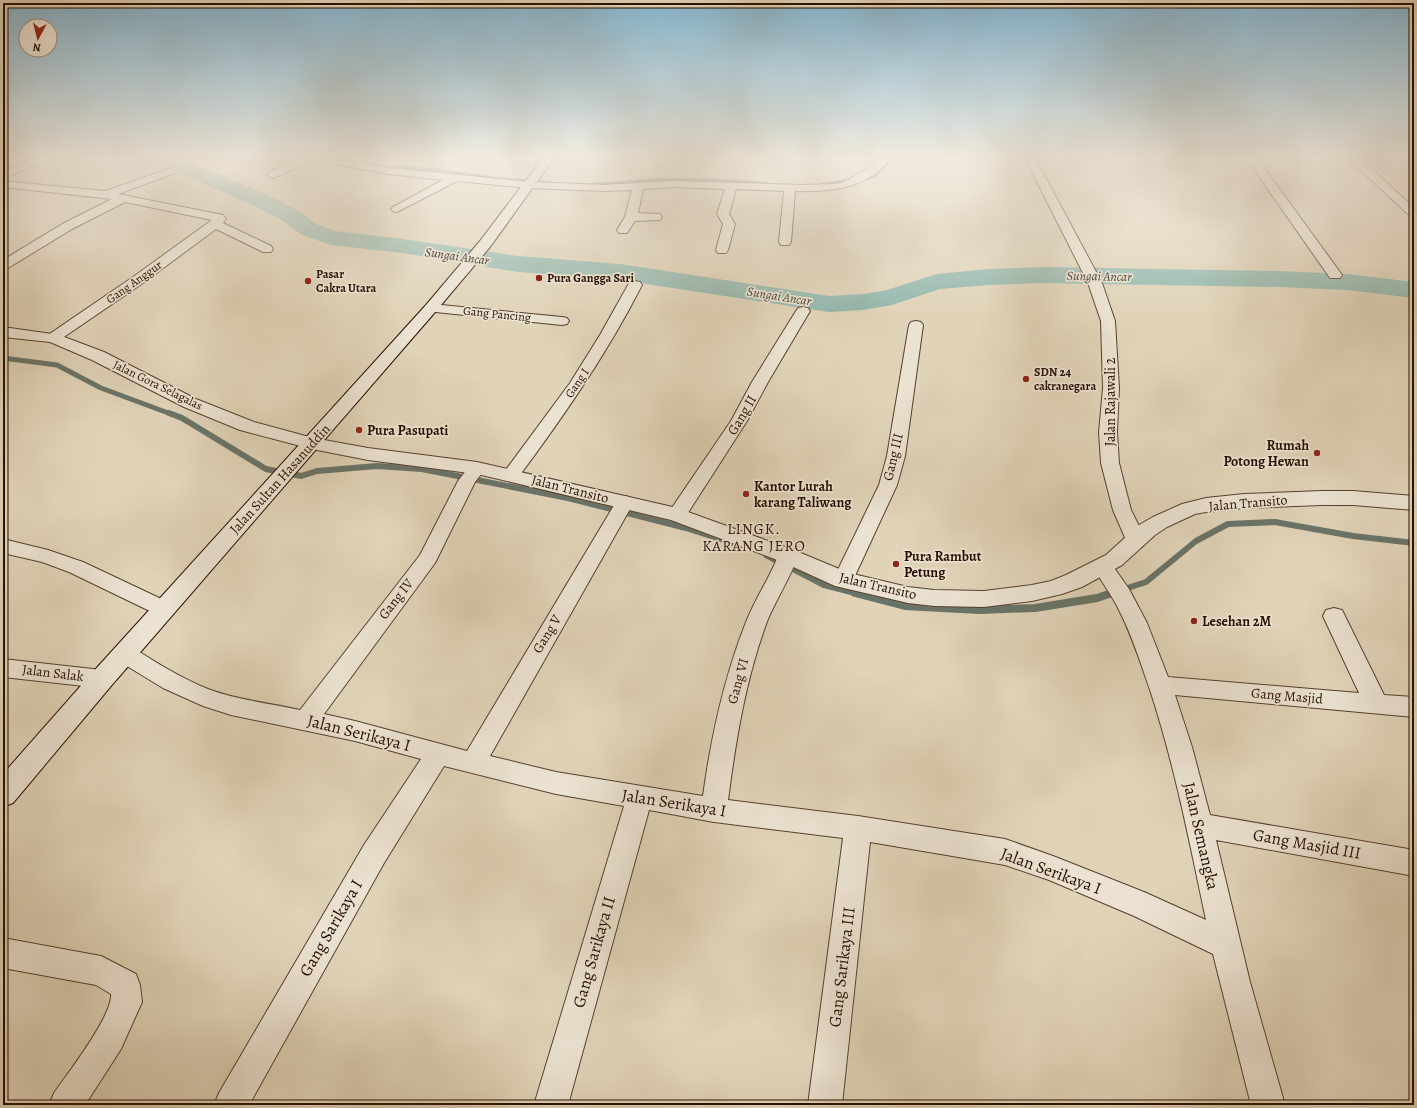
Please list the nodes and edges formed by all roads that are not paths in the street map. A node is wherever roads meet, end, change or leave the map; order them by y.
1 (100, 210) edge
2 (180, 210) edge
3 (511, 210) edge
4 (633, 210) edge
5 (724, 210) edge
6 (788, 210) edge
7 (1057, 210) edge
8 (1289, 210) edge
9 (631, 217) junction
10 (656, 217) dead end
11 (215, 224) junction
12 (624, 230) dead end
13 (785, 242) dead end
14 (267, 249) dead end
15 (722, 250) dead end
16 (3, 265) edge
17 (1336, 275) dead end
18 (635, 285) dead end
19 (431, 308) junction
20 (803, 311) dead end
21 (562, 321) dead end
22 (916, 325) dead end
23 (3, 332) edge
24 (53, 338) junction
25 (312, 443) junction
26 (472, 474) junction
27 (511, 475) junction
28 (1414, 504) edge
29 (621, 509) junction
30 (676, 515) junction
31 (1136, 540) junction
32 (3, 546) edge
33 (785, 562) junction
34 (1106, 571) junction
35 (843, 580) junction
36 (164, 609) junction
37 (1334, 616) dead end
38 (125, 654) junction
39 (3, 668) edge
40 (102, 679) junction
41 (1160, 685) junction
42 (1376, 703) junction
43 (1414, 707) edge
44 (306, 720) junction
45 (438, 754) junction
46 (473, 763) junction
47 (3, 794) edge
48 (639, 798) junction
49 (714, 810) junction
50 (1200, 825) junction
51 (858, 828) junction
52 (1414, 863) edge
53 (1226, 944) junction
54 (3, 953) edge
55 (66, 1105) edge
56 (231, 1105) edge
57 (551, 1105) edge
58 (825, 1105) edge
59 (1268, 1105) edge

1 - 16 street
2 - 11 street
3 - 19 street, Jalan Sultan Hasanuddin
4 - 9 street
5 - 15 street
6 - 13 street
7 - 31 street, Jalan Rajawali 2
8 - 17 street
9 - 10 street
9 - 12 street
11 - 14 street
11 - 24 street, Gang Anggur
18 - 27 street, Gang I
19 - 21 street, Gang Pancing
19 - 25 street, Jalan Sultan Hasanuddin
20 - 30 street, Gang II
22 - 35 street, Gang III
23 - 24 street, Jalan Gora Selagalas
24 - 25 street, Jalan Gora Selagalas
25 - 26 street, Jalan Transito
25 - 36 street, Jalan Sultan Hasanuddin
26 - 27 street, Jalan Transito
26 - 44 street, Gang IV
27 - 29 street, Jalan Transito
28 - 31 street, Jalan Transito
29 - 30 street, Jalan Transito
29 - 46 street, Gang V
30 - 33 street, Jalan Transito
31 - 34 street, Jalan Transito
32 - 36 street
33 - 35 street, Jalan Transito
33 - 49 street, Gang VI
34 - 35 street, Jalan Transito
34 - 41 street, Jalan Semangka
36 - 38 street, Jalan Sultan Hasanuddin
37 - 42 street
38 - 40 street, Jalan Sultan Hasanuddin
38 - 44 street, Jalan Serikaya I
39 - 40 street, Jalan Salak
40 - 47 street, Jalan Sultan Hasanuddin
41 - 42 street, Gang Masjid
41 - 50 street, Jalan Semangka
42 - 43 street, Gang Masjid
44 - 45 street, Jalan Serikaya I
45 - 46 street, Jalan Serikaya I
45 - 56 street, Gang Sarikaya I
46 - 48 street, Jalan Serikaya I
48 - 49 street, Jalan Serikaya I
48 - 57 street, Gang Sarikaya II
49 - 51 street, Jalan Serikaya I
50 - 52 street, Gang Masjid III
50 - 53 street, Jalan Semangka
51 - 53 street, Jalan Serikaya I
51 - 58 street, Gang Sarikaya III
53 - 59 street, Jalan Semangka
54 - 55 street

